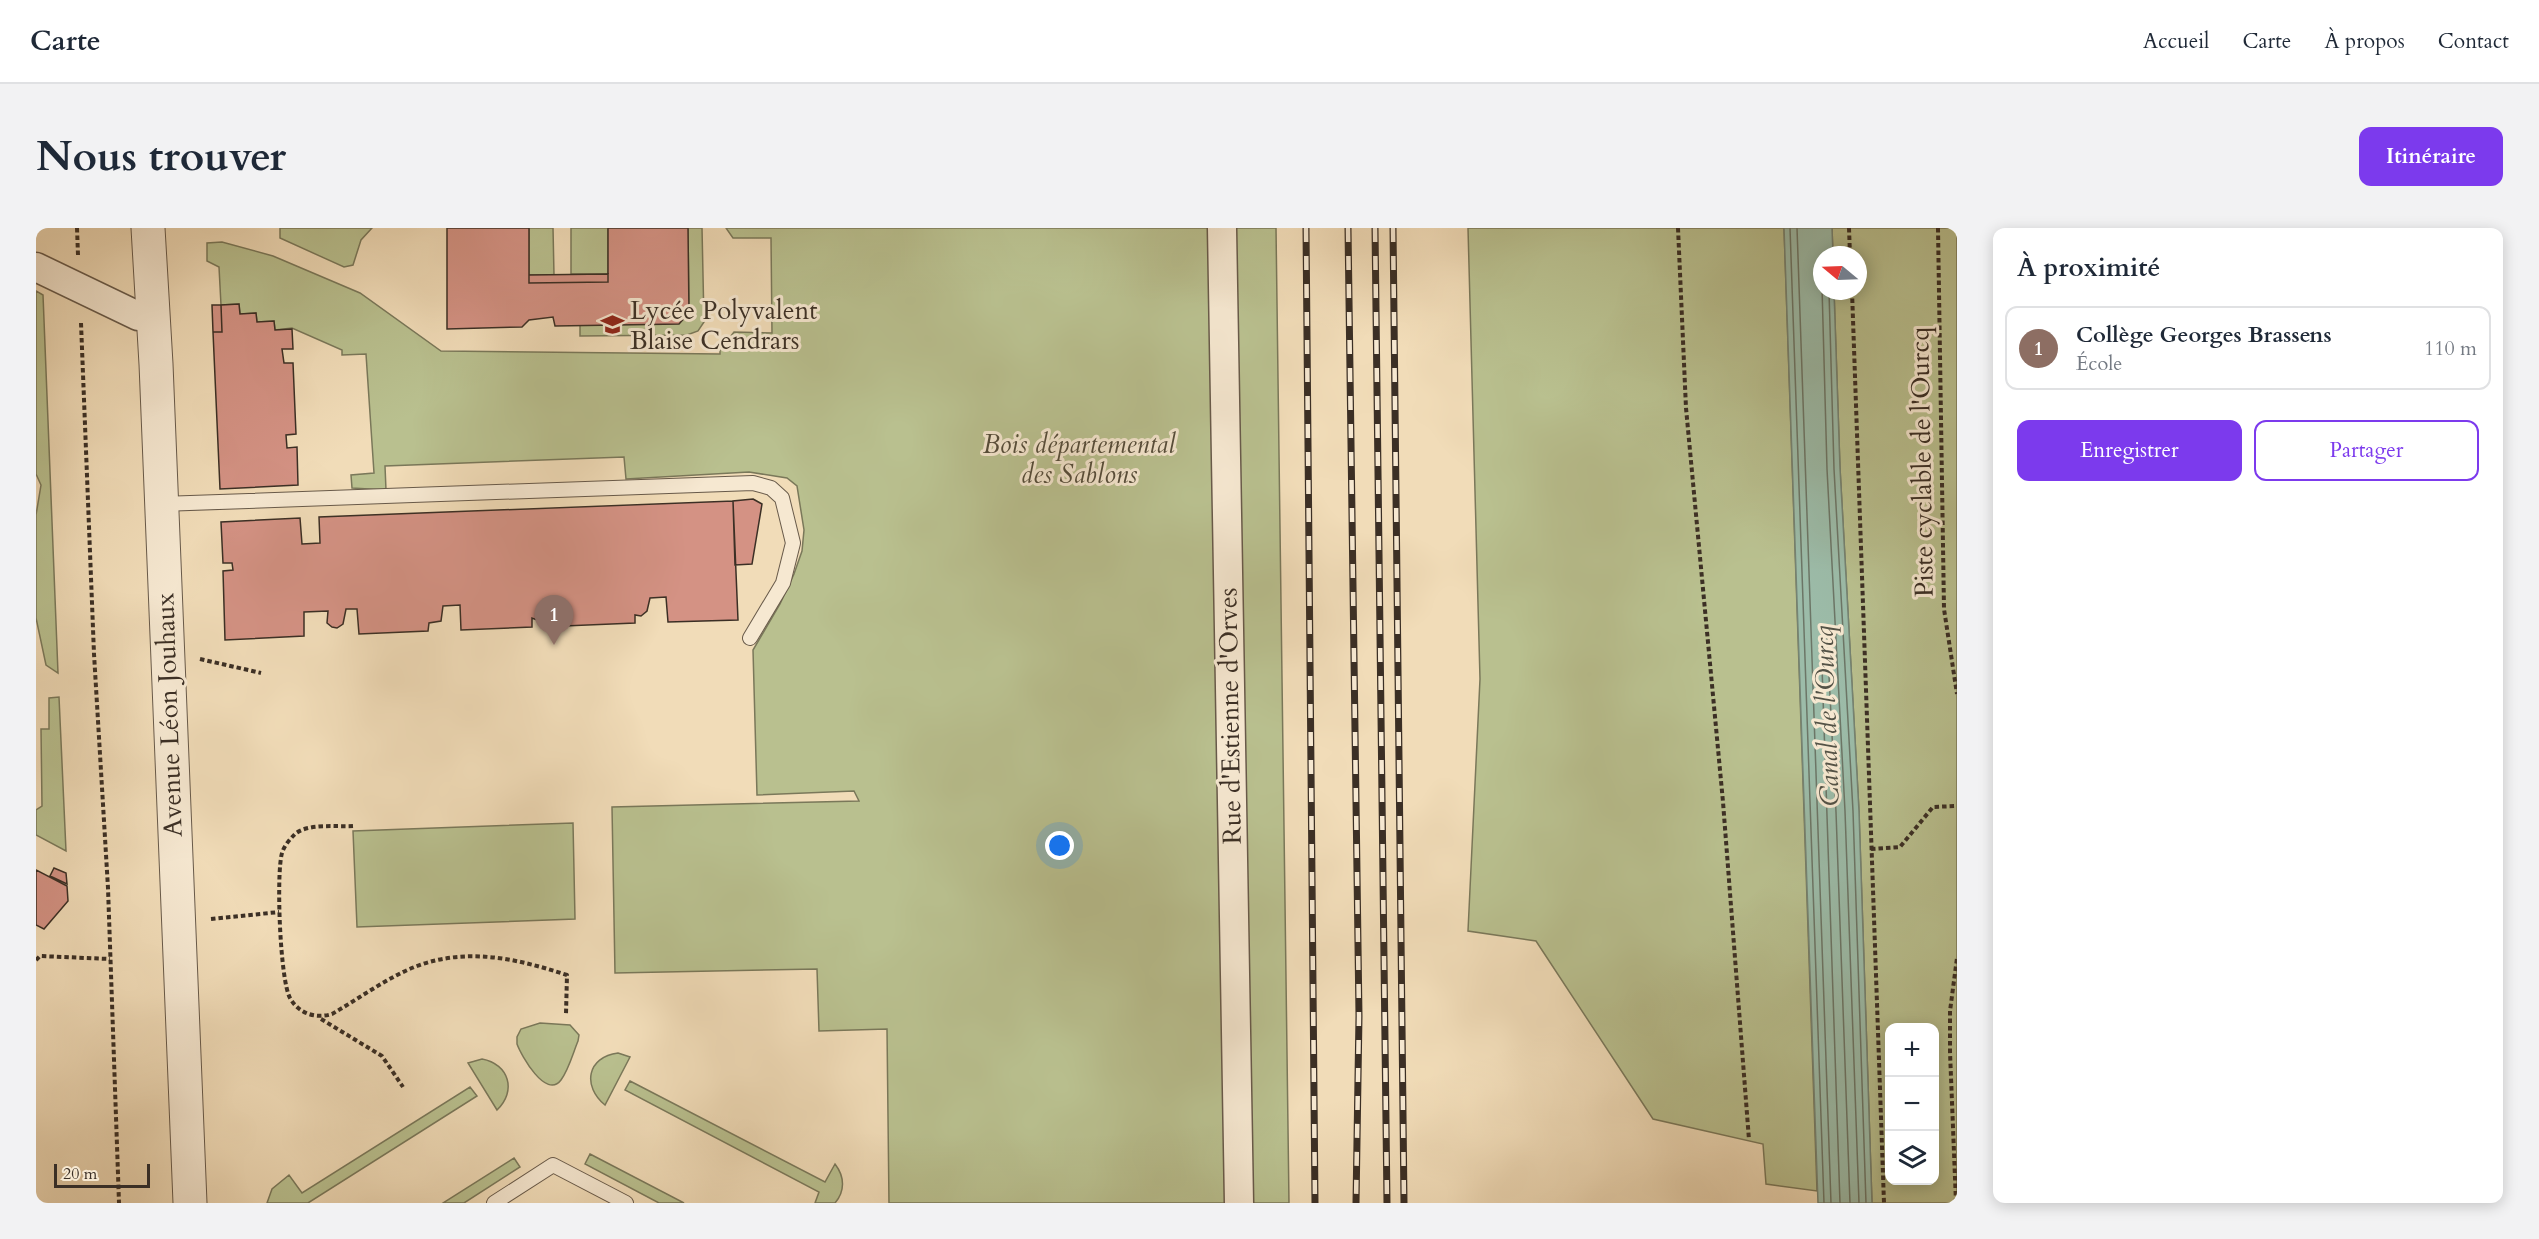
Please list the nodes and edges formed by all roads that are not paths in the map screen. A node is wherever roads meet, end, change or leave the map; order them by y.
1 (148, 228) edge
2 (1222, 228) edge
3 (36, 267) edge
4 (151, 315) junction
5 (161, 504) junction
6 (750, 638) dead end
7 (190, 1203) edge
8 (494, 1203) edge
9 (626, 1203) edge
10 (1239, 1203) edge

1 - 4 street, Avenue Léon Jouhaux
2 - 10 street, Rue d'Estienne d'Orves
3 - 4 street
4 - 5 street, Avenue Léon Jouhaux
5 - 6 lane
5 - 7 street, Avenue Léon Jouhaux
8 - 9 lane

